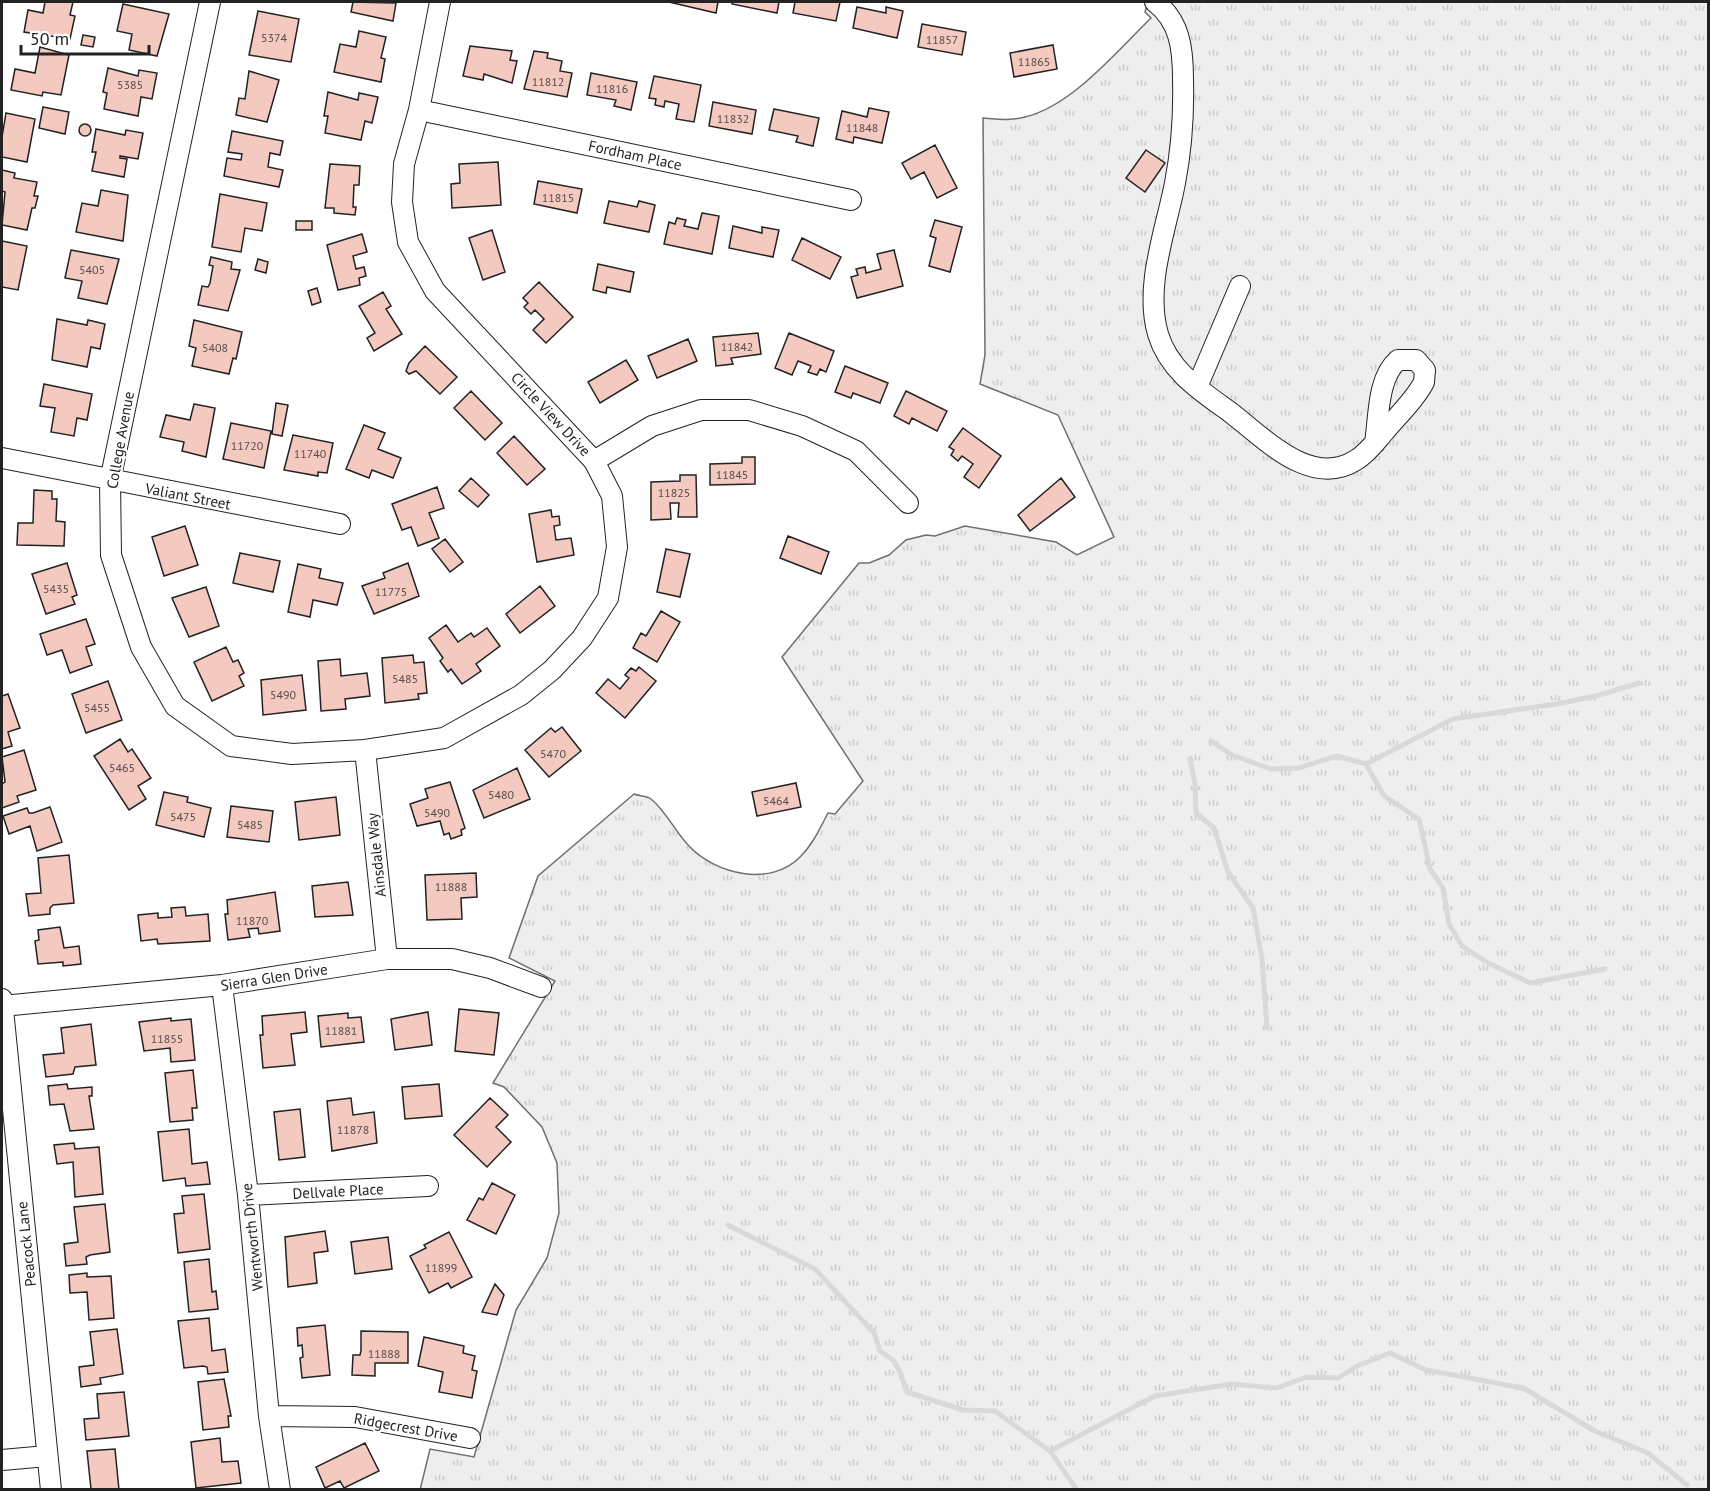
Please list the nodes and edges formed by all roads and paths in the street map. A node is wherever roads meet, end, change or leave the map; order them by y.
1 (210, 2) edge
2 (440, 2) edge
3 (1155, 2) edge
4 (419, 110) junction
5 (851, 200) dead end
6 (1240, 285) dead end
7 (1197, 387) junction
8 (1375, 443) dead end
9 (2, 458) edge
10 (594, 461) junction
11 (110, 481) junction
12 (908, 503) dead end
13 (340, 524) dead end
14 (365, 750) junction
15 (387, 959) junction
16 (222, 985) junction
17 (541, 987) dead end
18 (2, 1002) edge
19 (428, 1186) dead end
20 (248, 1195) junction
21 (269, 1416) junction
22 (470, 1438) dead end
23 (48, 1456) junction
24 (2, 1460) edge
25 (51, 1490) edge
26 (280, 1490) edge

1 - 11 street, College Avenue
2 - 4 street, Circle View Drive
3 - 7 street
4 - 5 street, Fordham Place
4 - 10 street, Circle View Drive
6 - 7 street
7 - 8 street
9 - 11 street, Valiant Street
10 - 12 street
10 - 14 street, Circle View Drive
11 - 13 street, Valiant Street
11 - 14 street, College Avenue
14 - 15 street, Ainsdale Way
15 - 16 street, Sierra Glen Drive
15 - 17 street, Sierra Glen Drive
16 - 18 street, Sierra Glen Drive
16 - 20 street, Wentworth Drive
18 - 23 street, Peacock Lane
19 - 20 street, Dellvale Place
20 - 21 street, Wentworth Drive
21 - 22 street, Ridgecrest Drive
21 - 26 street, Wentworth Drive
23 - 24 street
23 - 25 street, Peacock Lane

